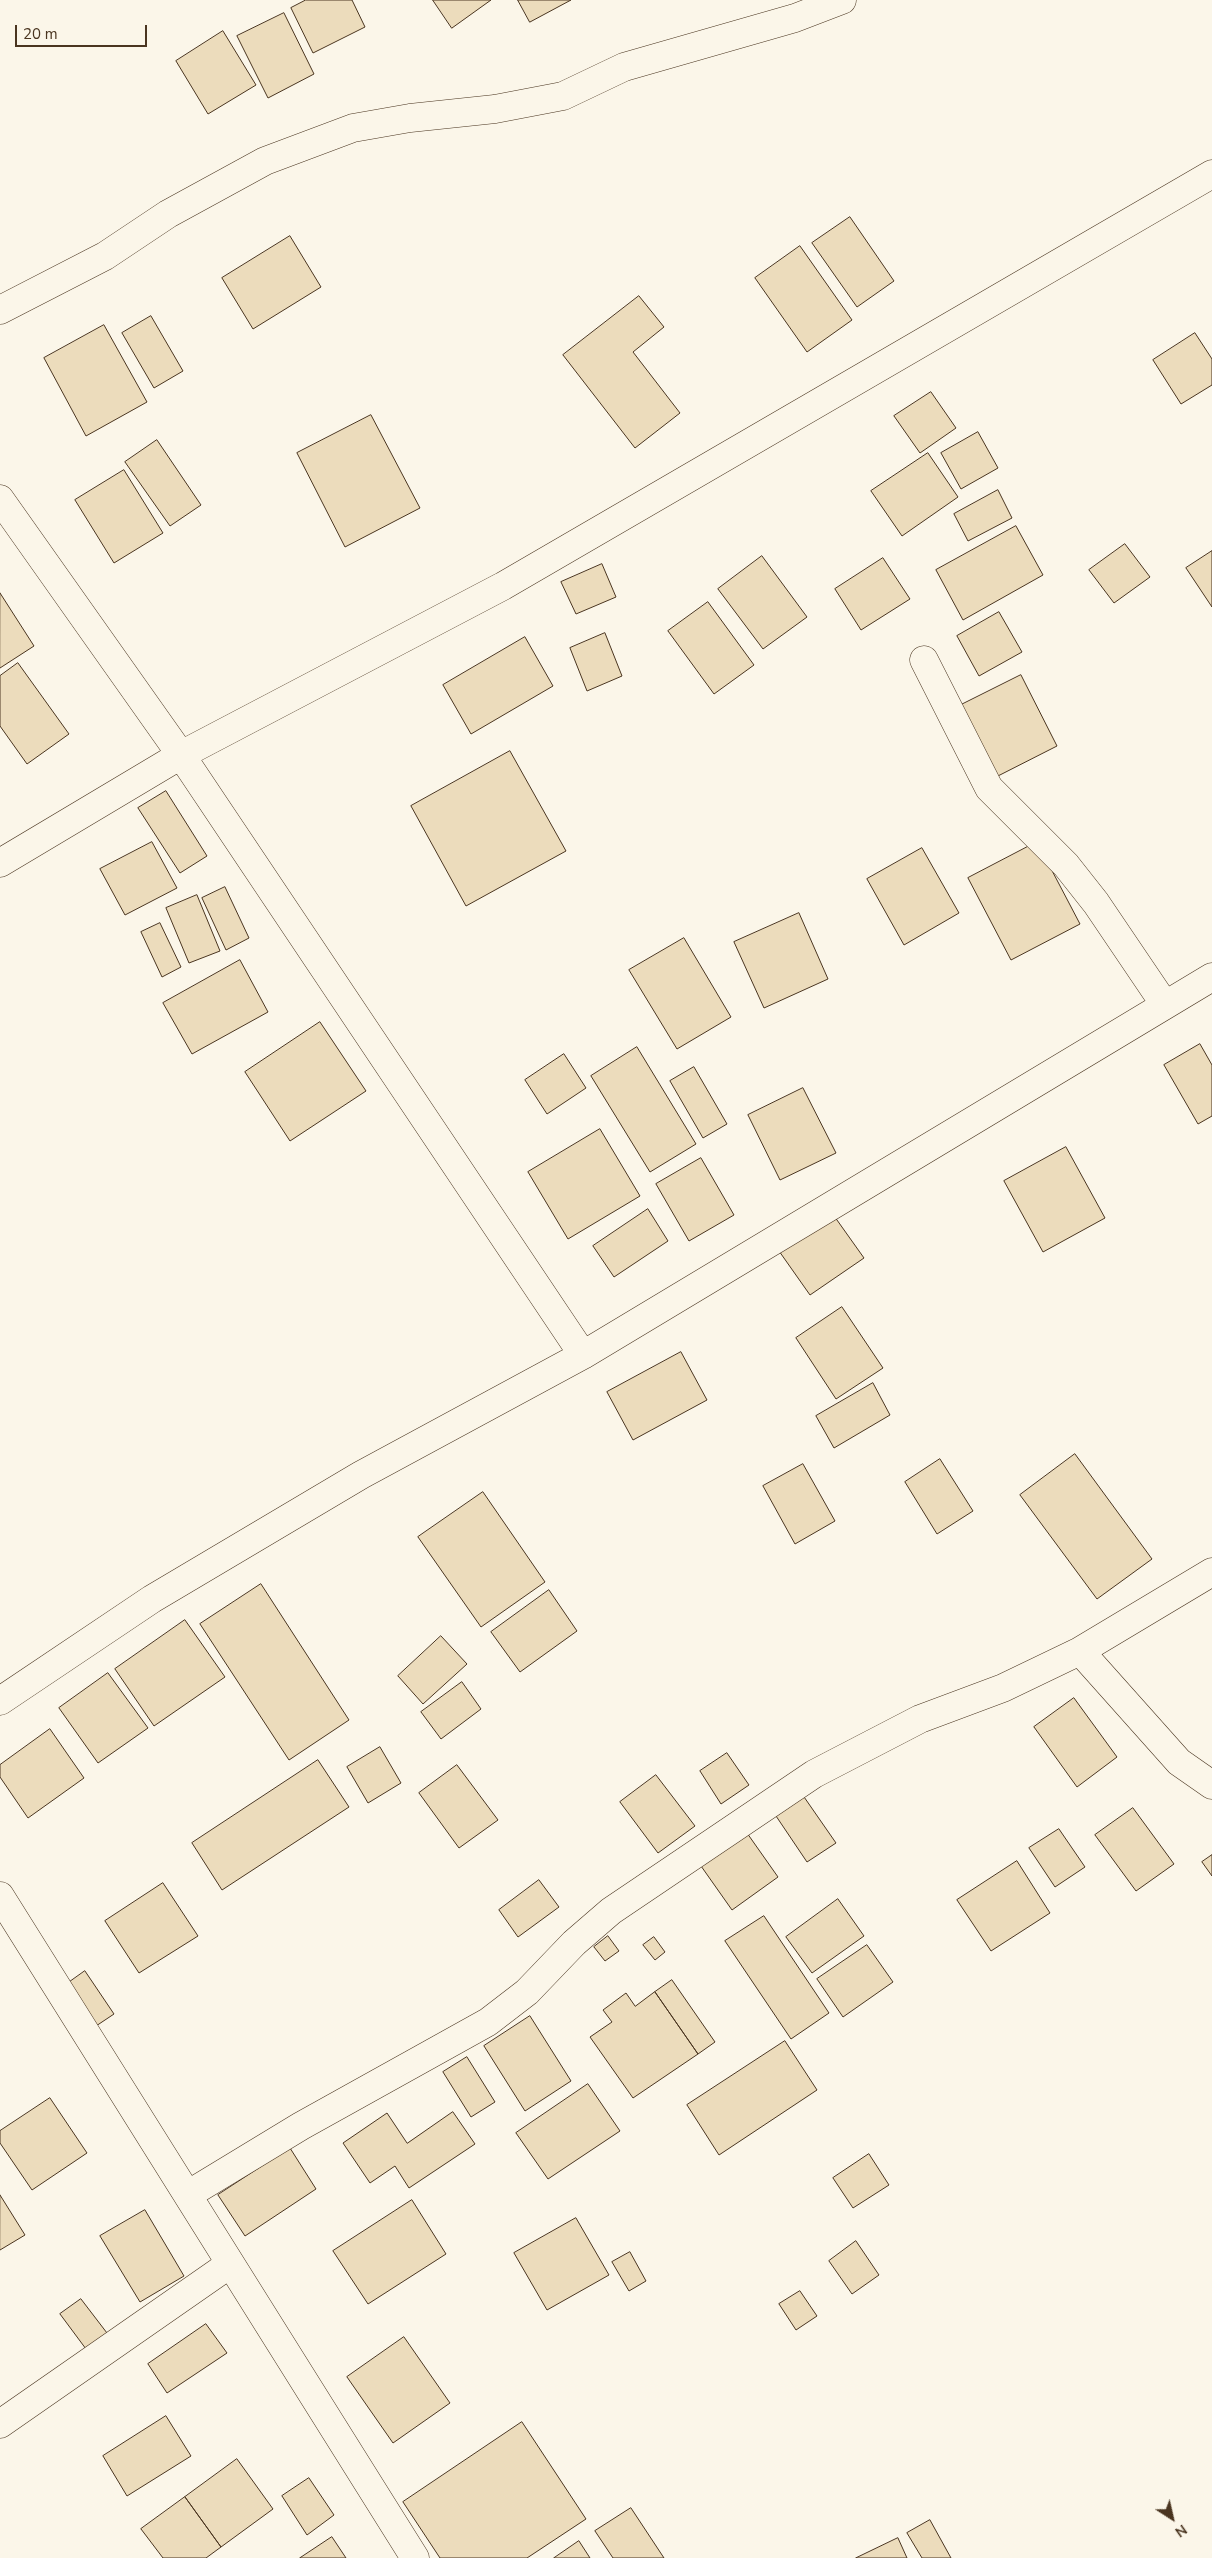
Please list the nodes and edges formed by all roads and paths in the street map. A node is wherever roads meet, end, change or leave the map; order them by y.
1 (842, 0) edge
2 (1212, 174) edge
3 (0, 310) edge
4 (0, 499) edge
5 (924, 660) dead end
6 (181, 755) junction
7 (0, 862) edge
8 (1212, 977) edge
9 (1165, 1006) junction
10 (582, 1355) junction
11 (1212, 1572) edge
12 (1080, 1651) junction
13 (0, 1701) edge
14 (1212, 1785) edge
15 (0, 1896) edge
16 (189, 2194) junction
17 (230, 2264) junction
18 (0, 2424) edge
19 (415, 2558) edge

1 - 3 street
2 - 6 street
4 - 6 street
5 - 9 street
6 - 7 street
6 - 10 street
8 - 9 street
9 - 10 street
10 - 13 street
11 - 12 street
12 - 14 street
12 - 16 street
15 - 16 street
16 - 17 street
17 - 18 street
17 - 19 street

